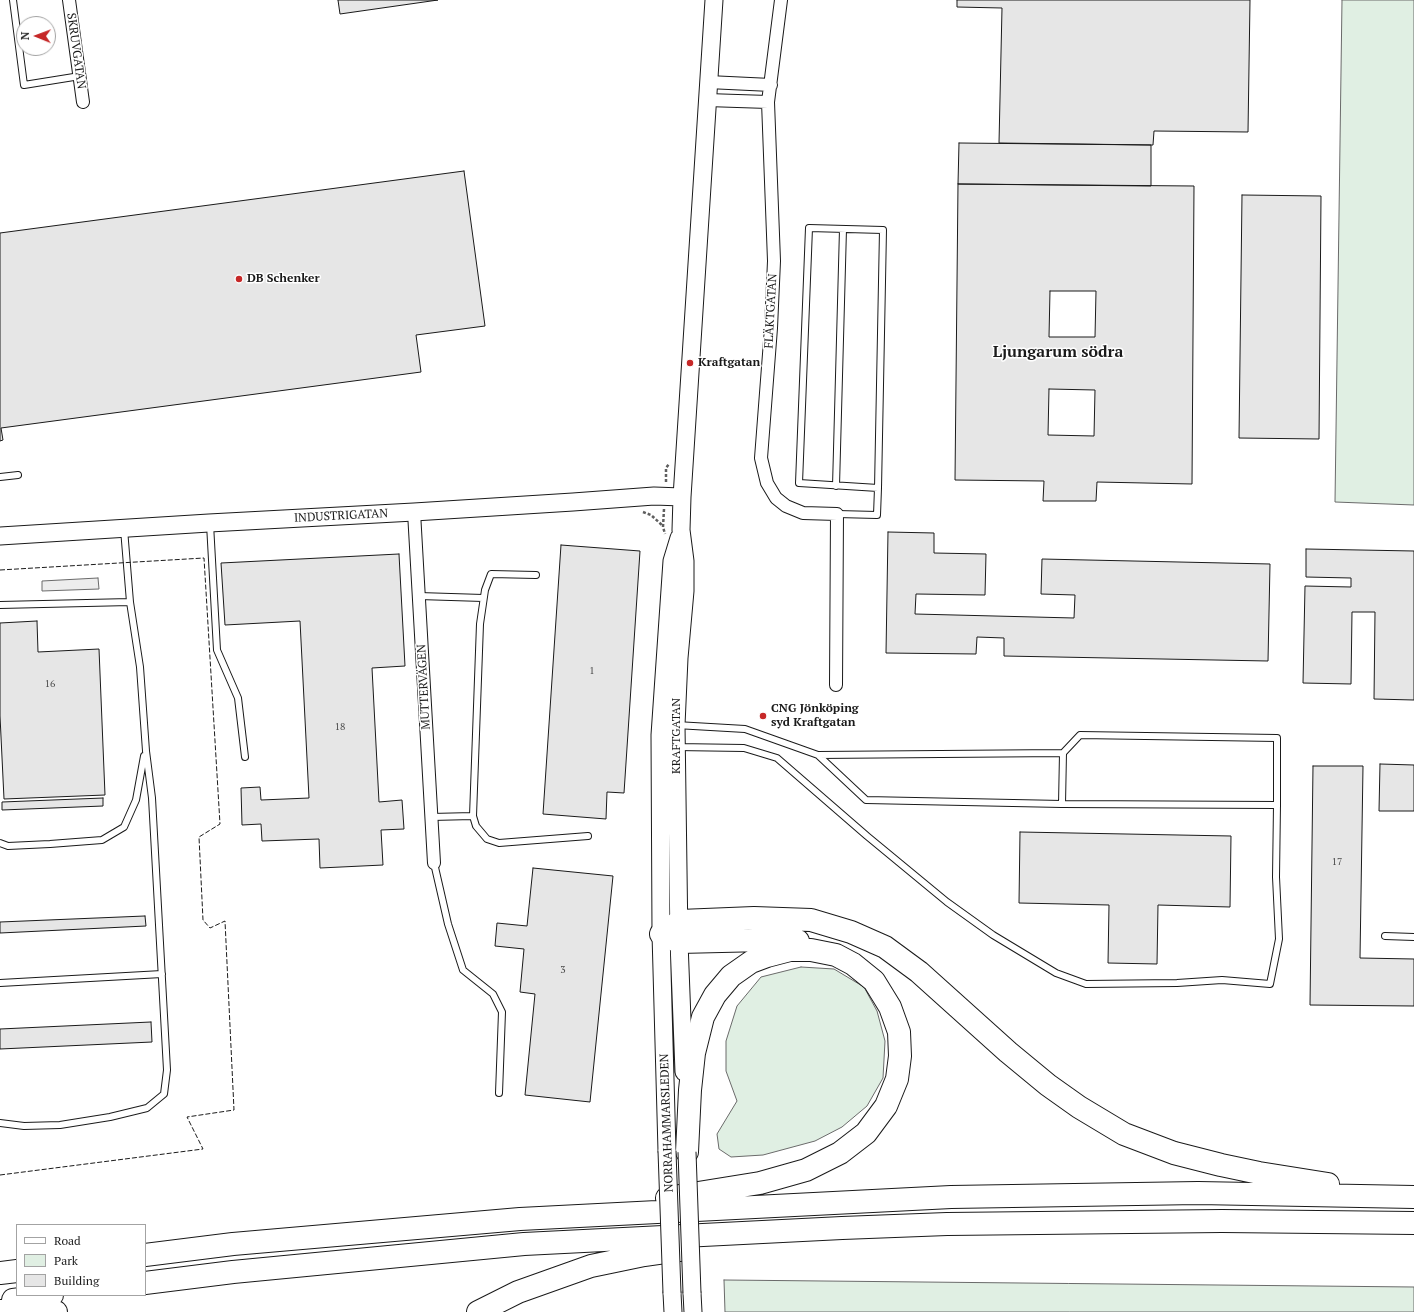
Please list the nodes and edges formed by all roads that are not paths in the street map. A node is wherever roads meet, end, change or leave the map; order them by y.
1 (13, 0) edge
2 (69, 0) edge
3 (714, 0) edge
4 (782, 0) edge
5 (80, 76) junction
6 (708, 82) junction
7 (771, 85) junction
8 (707, 100) junction
9 (84, 102) dead end
10 (768, 102) junction
11 (843, 229) junction
12 (18, 475) dead end
13 (0, 477) edge
14 (836, 486) junction
15 (878, 488) junction
16 (682, 497) junction
17 (414, 512) junction
18 (837, 514) junction
19 (209, 523) junction
20 (124, 528) junction
21 (681, 530) junction
22 (0, 536) edge
23 (536, 575) dead end
24 (419, 596) junction
25 (483, 598) junction
26 (130, 602) junction
27 (0, 604) edge
28 (836, 685) dead end
29 (676, 725) junction
30 (660, 735) junction
31 (676, 747) junction
32 (146, 751) junction
33 (1063, 753) junction
34 (818, 755) junction
35 (245, 757) dead end
36 (1062, 804) junction
37 (1277, 805) junction
38 (473, 816) junction
39 (431, 817) junction
40 (588, 836) dead end
41 (0, 843) edge
42 (434, 863) joint
43 (673, 933) junction
44 (1385, 936) dead end
45 (1414, 937) edge
46 (836, 956) junction
47 (162, 974) junction
48 (0, 983) edge
49 (499, 1093) dead end
50 (0, 1123) edge
51 (677, 1151) junction
52 (1406, 1196) edge
53 (520, 1219) junction
54 (1414, 1224) edge
55 (842, 1228) junction
56 (146, 1255) edge
57 (16, 1271) edge
58 (0, 1273) edge
59 (146, 1283) edge
60 (45, 1296) edge
61 (0, 1302) edge
62 (0, 1311) edge
63 (56, 1312) edge
64 (478, 1312) edge
65 (673, 1312) edge
66 (693, 1312) edge

1 - 5 lane
2 - 5 street, SKRUVGATAN
3 - 6 street, KRAFTGATAN
4 - 7 street, FLÄKTGATAN
5 - 9 street, SKRUVGATAN
6 - 7 street
6 - 8 street, KRAFTGATAN
7 - 10 street, FLÄKTGATAN
8 - 10 street
8 - 16 street, KRAFTGATAN
10 - 18 street, FLÄKTGATAN
11 - 14 lane
11 - 14 lane
11 - 15 lane
12 - 13 lane
14 - 15 lane
15 - 18 lane
16 - 17 street, INDUSTRIGATAN
16 - 21 street, KRAFTGATAN
17 - 19 street, INDUSTRIGATAN
17 - 24 street, MUTTERVÄGEN
18 - 28 street
19 - 20 street, INDUSTRIGATAN
19 - 35 lane
20 - 22 street, INDUSTRIGATAN
20 - 26 lane
21 - 29 street, KRAFTGATAN
21 - 30 street, KRAFTGATAN
23 - 25 lane
24 - 25 lane
24 - 39 street, MUTTERVÄGEN
25 - 38 lane
26 - 27 lane
26 - 32 lane
29 - 30 lane
29 - 31 street, KRAFTGATAN
29 - 34 lane
30 - 31 lane
30 - 43 street, KRAFTGATAN
31 - 37 lane
31 - 43 street, KRAFTGATAN
32 - 41 lane
32 - 47 lane
33 - 34 lane
33 - 36 lane
33 - 37 lane
34 - 36 lane
36 - 37 lane
38 - 39 lane
38 - 40 lane
39 - 42 street, MUTTERVÄGEN
42 - 49 lane
43 - 46 highway
43 - 51 street, NORRAHAMMARSLEDEN
43 - 52 highway
44 - 45 lane
46 - 51 highway
46 - 53 highway
47 - 48 lane
47 - 50 lane
51 - 65 street, NORRAHAMMARSLEDEN, bridge
51 - 66 street, NORRAHAMMARSLEDEN, bridge
52 - 53 highway
53 - 56 highway
54 - 55 highway
55 - 59 highway
55 - 64 highway
57 - 58 highway
60 - 61 highway
62 - 63 highway

